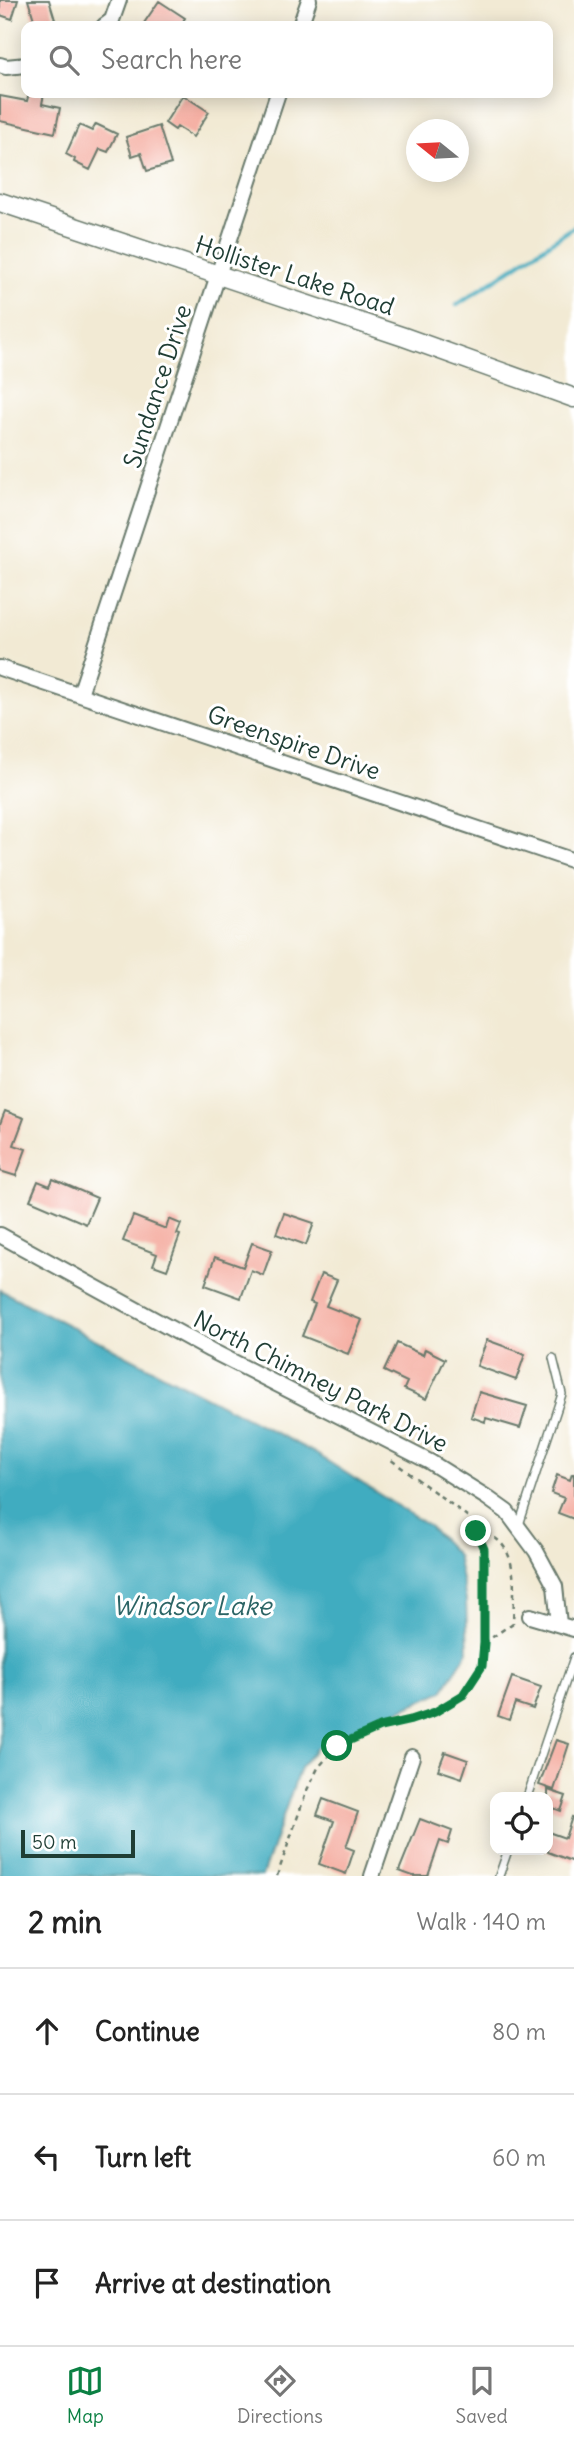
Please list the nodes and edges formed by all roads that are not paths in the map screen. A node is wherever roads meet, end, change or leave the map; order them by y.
1 (119, 0) edge
2 (309, 0) edge
3 (111, 21) edge
4 (302, 21) edge
5 (0, 65) edge
6 (21, 66) edge
7 (276, 98) edge
8 (0, 202) edge
9 (218, 275) junction
10 (574, 398) edge
11 (0, 668) edge
12 (80, 694) junction
13 (574, 861) edge
14 (0, 1235) edge
15 (553, 1358) dead end
16 (519, 1526) junction
17 (530, 1616) road end
18 (559, 1624) junction
19 (574, 1629) edge
20 (574, 1657) edge
21 (412, 1756) dead end
22 (529, 1792) edge
23 (506, 1855) edge
24 (372, 1876) edge
25 (499, 1876) edge

1 - 3 street
2 - 4 street
5 - 6 street
7 - 9 street, Sundance Drive
8 - 9 street, Hollister Lake Road
9 - 10 street, Hollister Lake Road
9 - 12 street, Sundance Drive
11 - 12 street, Greenspire Drive
12 - 13 street, Greenspire Drive
14 - 16 street, North Chimney Park Drive
15 - 16 lane
16 - 18 street, North Chimney Park Drive
17 - 18 street
18 - 19 street
20 - 22 lane
21 - 24 street
23 - 25 lane

